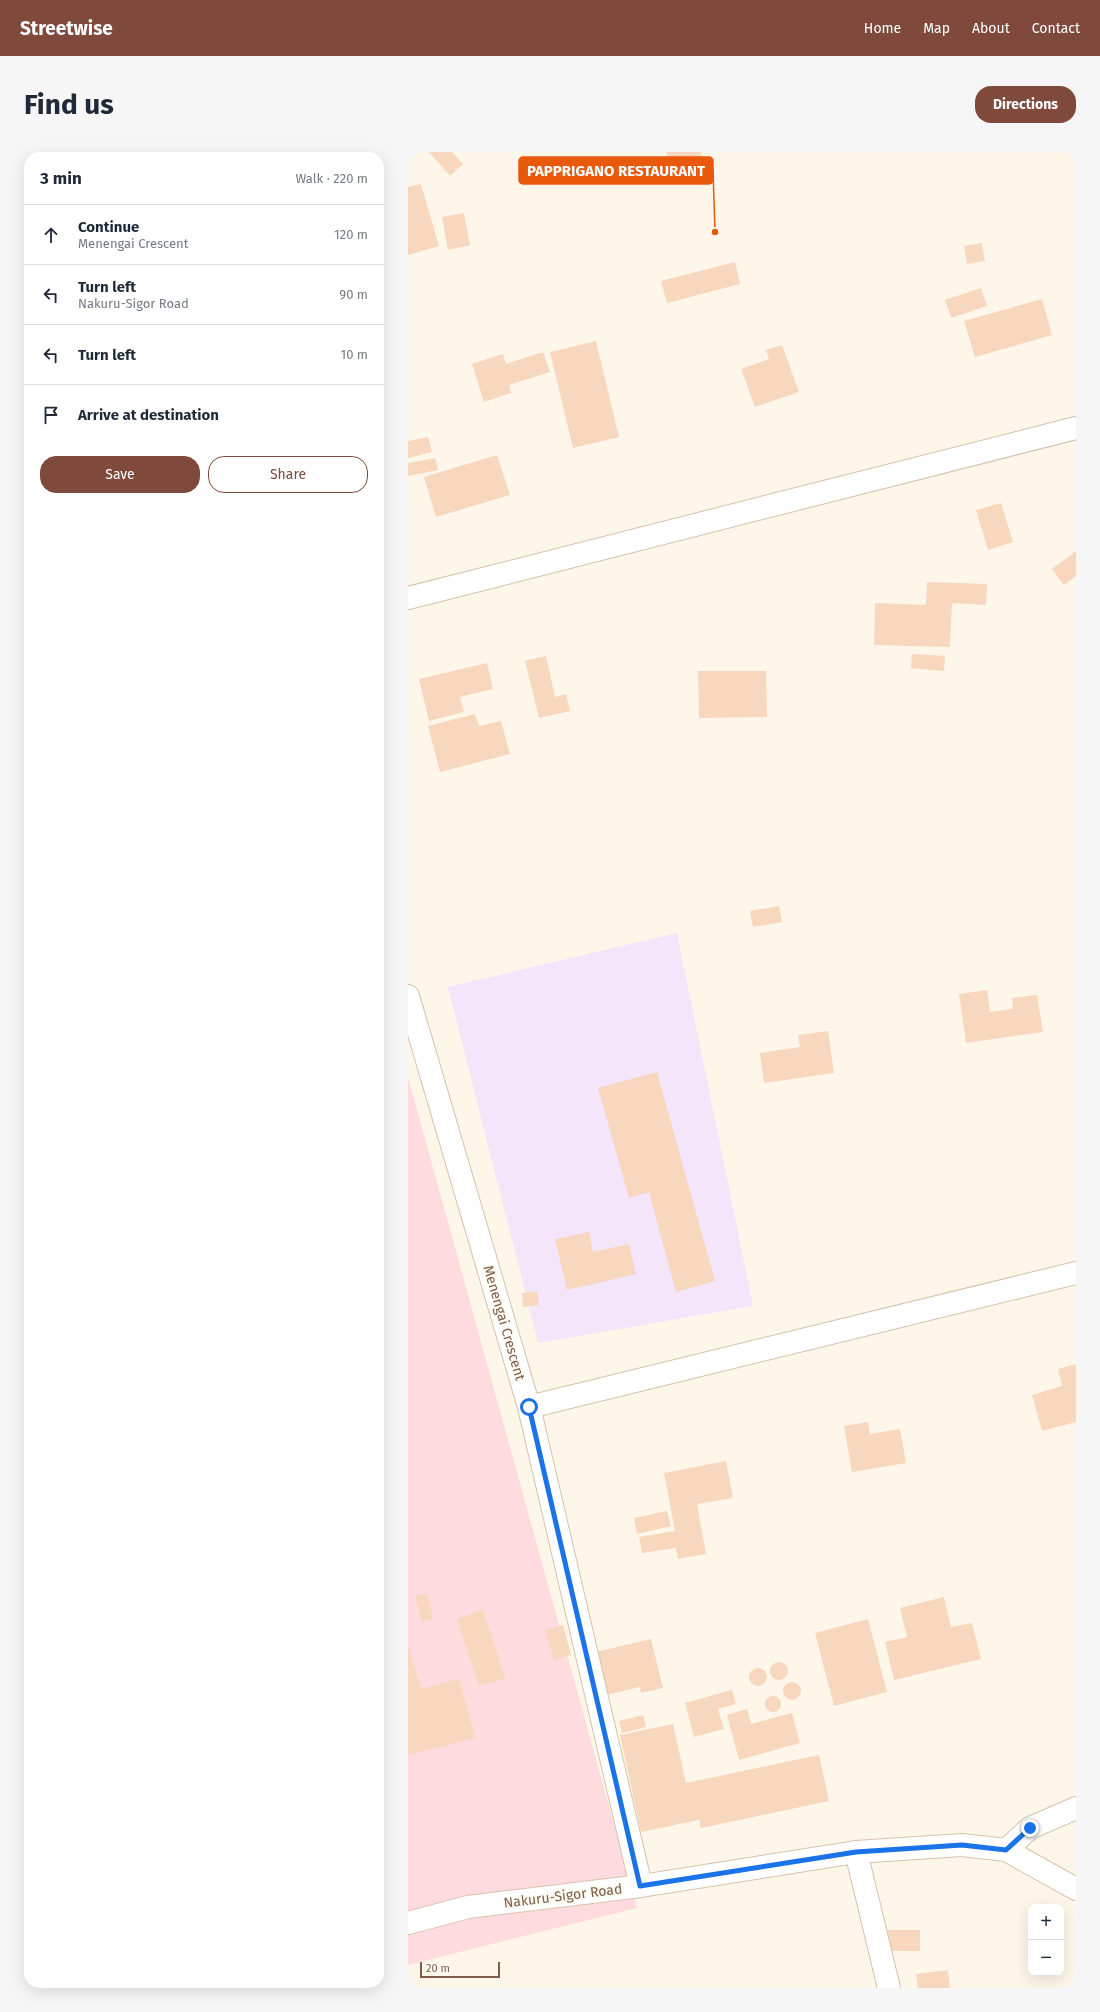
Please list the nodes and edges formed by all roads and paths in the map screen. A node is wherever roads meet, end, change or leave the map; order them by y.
1 (1076, 428) edge
2 (408, 598) edge
3 (408, 996) edge
4 (1076, 1273) edge
5 (529, 1407) junction
6 (1076, 1808) edge
7 (1006, 1850) junction
8 (856, 1852) junction
9 (640, 1886) junction
10 (1076, 1890) edge
11 (408, 1923) edge
12 (889, 1988) edge

1 - 2 street
3 - 5 street, Menengai Crescent
4 - 5 street
5 - 9 street, Menengai Crescent
6 - 7 street
7 - 8 street, Nakuru-Sigor Road
7 - 10 street, Nakuru-Sigor Road
8 - 9 street, Nakuru-Sigor Road
8 - 12 street
9 - 11 street, Nakuru-Sigor Road

